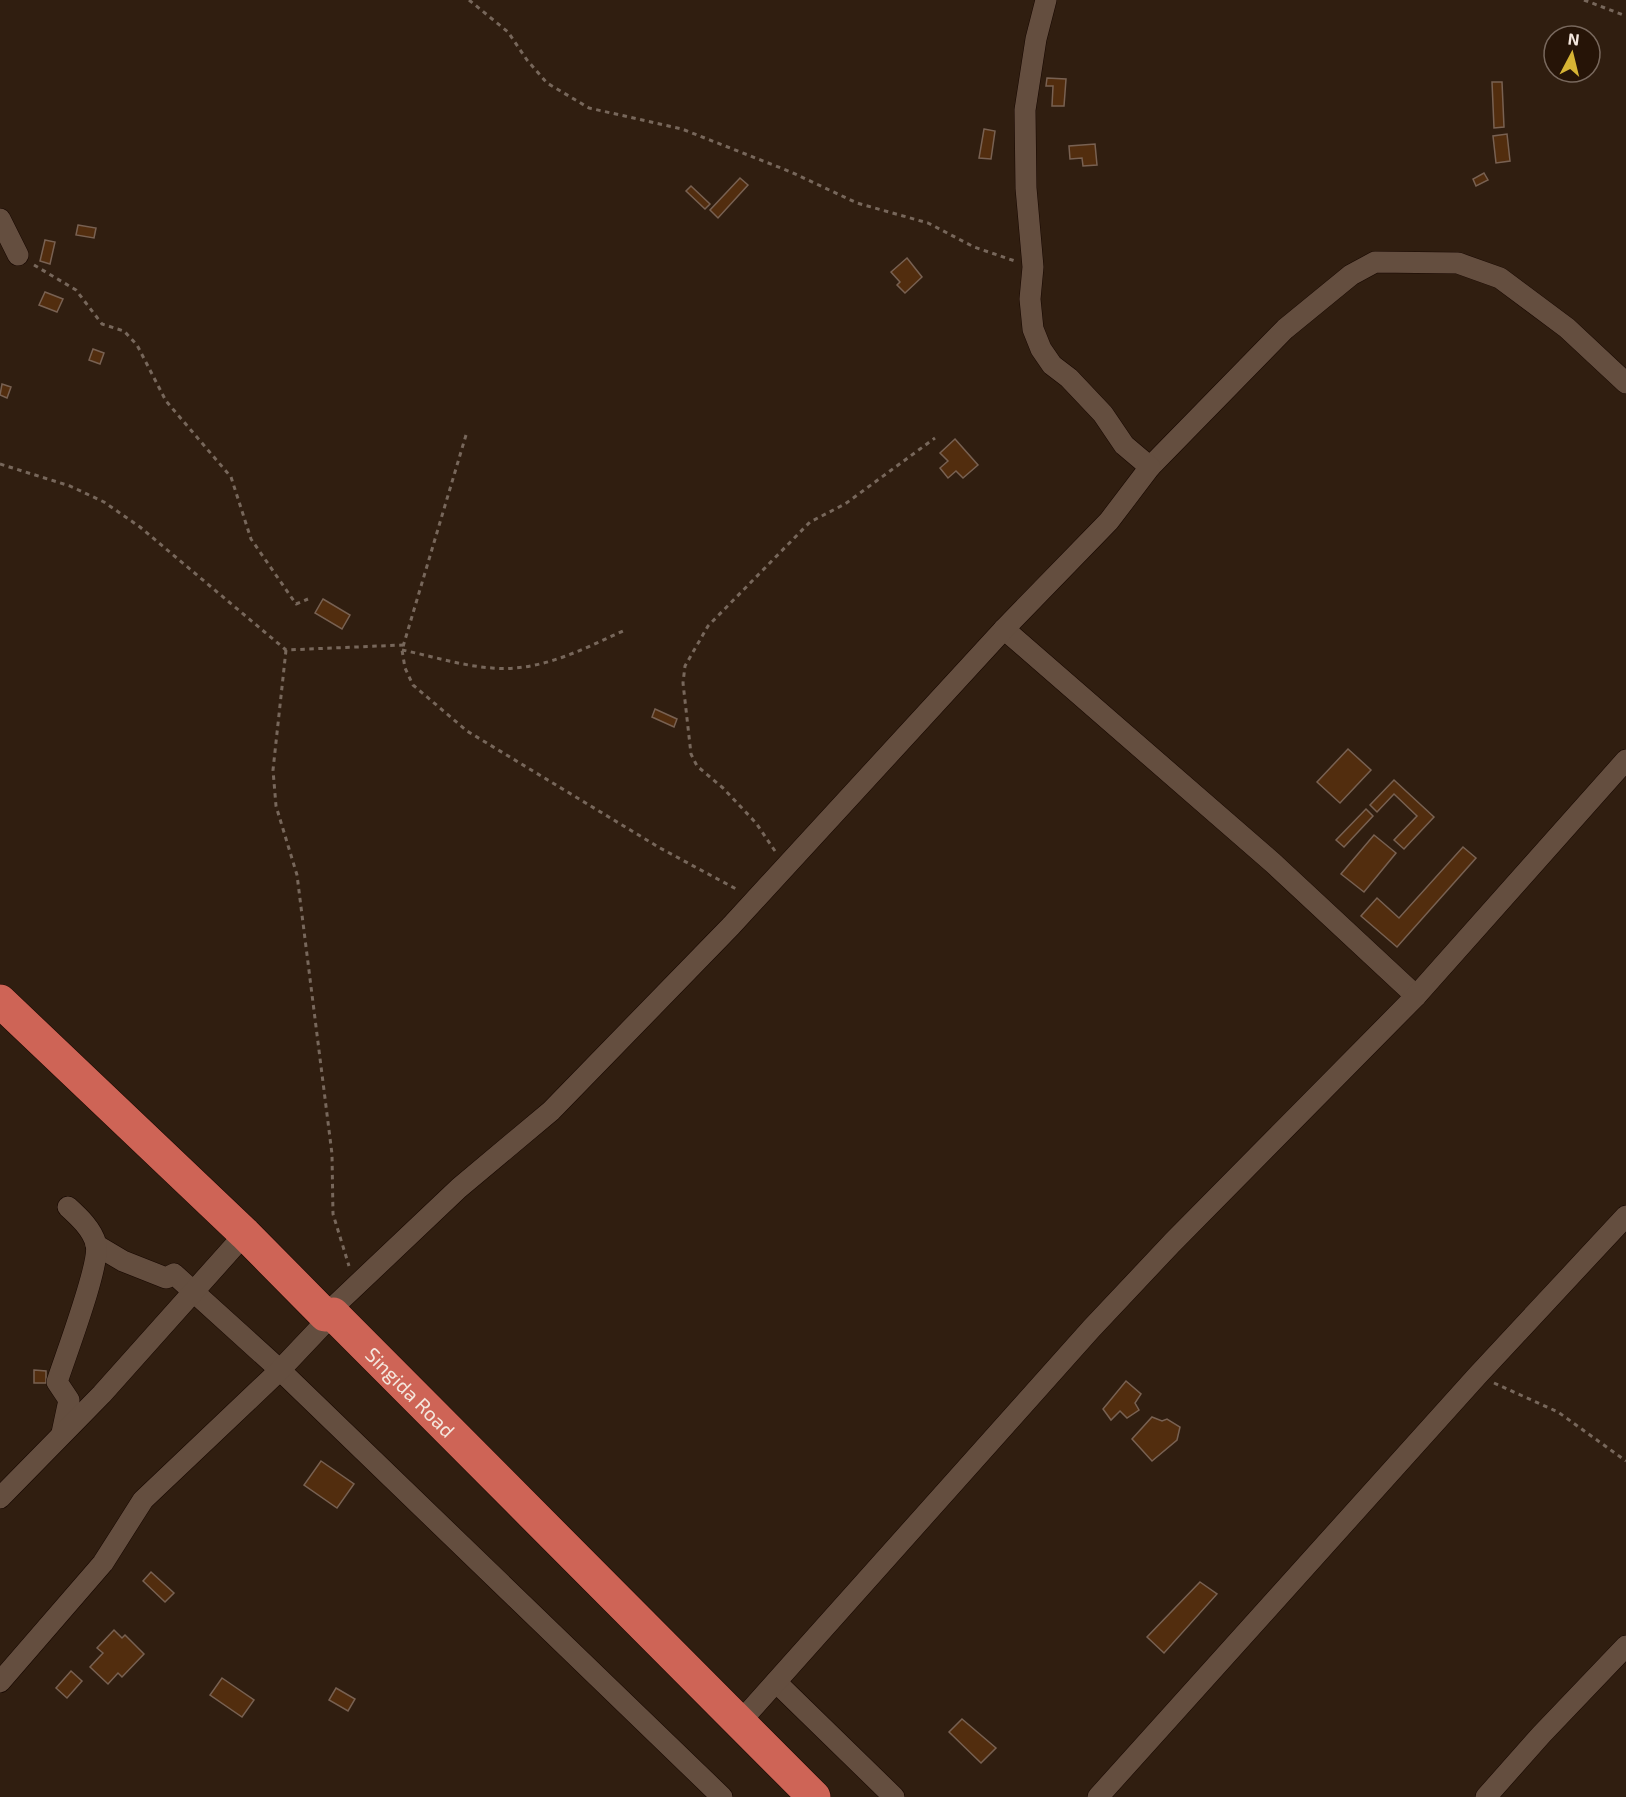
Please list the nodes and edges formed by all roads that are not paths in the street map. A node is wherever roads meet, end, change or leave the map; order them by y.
1 (1046, 0) edge
2 (0, 219) edge
3 (18, 255) road end
4 (1626, 383) edge
5 (1150, 467) junction
6 (1004, 629) junction
7 (1626, 760) edge
8 (1416, 996) junction
9 (0, 1000) edge
10 (68, 1207) dead end
11 (1626, 1216) edge
12 (245, 1234) junction
13 (96, 1245) junction
14 (193, 1290) junction
15 (329, 1315) junction
16 (280, 1370) junction
17 (62, 1433) junction
18 (0, 1498) edge
19 (1626, 1646) edge
20 (0, 1682) edge
21 (776, 1683) junction
22 (740, 1722) junction
23 (722, 1797) edge
24 (814, 1797) edge
25 (894, 1797) edge
26 (1098, 1797) edge
27 (1486, 1797) edge

1 - 5 street
2 - 3 street
4 - 5 street
5 - 6 street
6 - 8 street
6 - 15 street
7 - 8 street
8 - 21 street
9 - 12 highway, Singida Road
10 - 13 street
11 - 26 street
12 - 14 street
12 - 15 highway, Singida Road
13 - 14 street
13 - 17 street
14 - 16 street
14 - 17 street
15 - 16 street
15 - 22 highway, Singida Road
16 - 20 street
16 - 23 street
17 - 18 street
19 - 27 street
21 - 22 street
21 - 25 street
22 - 24 highway, Singida Road

